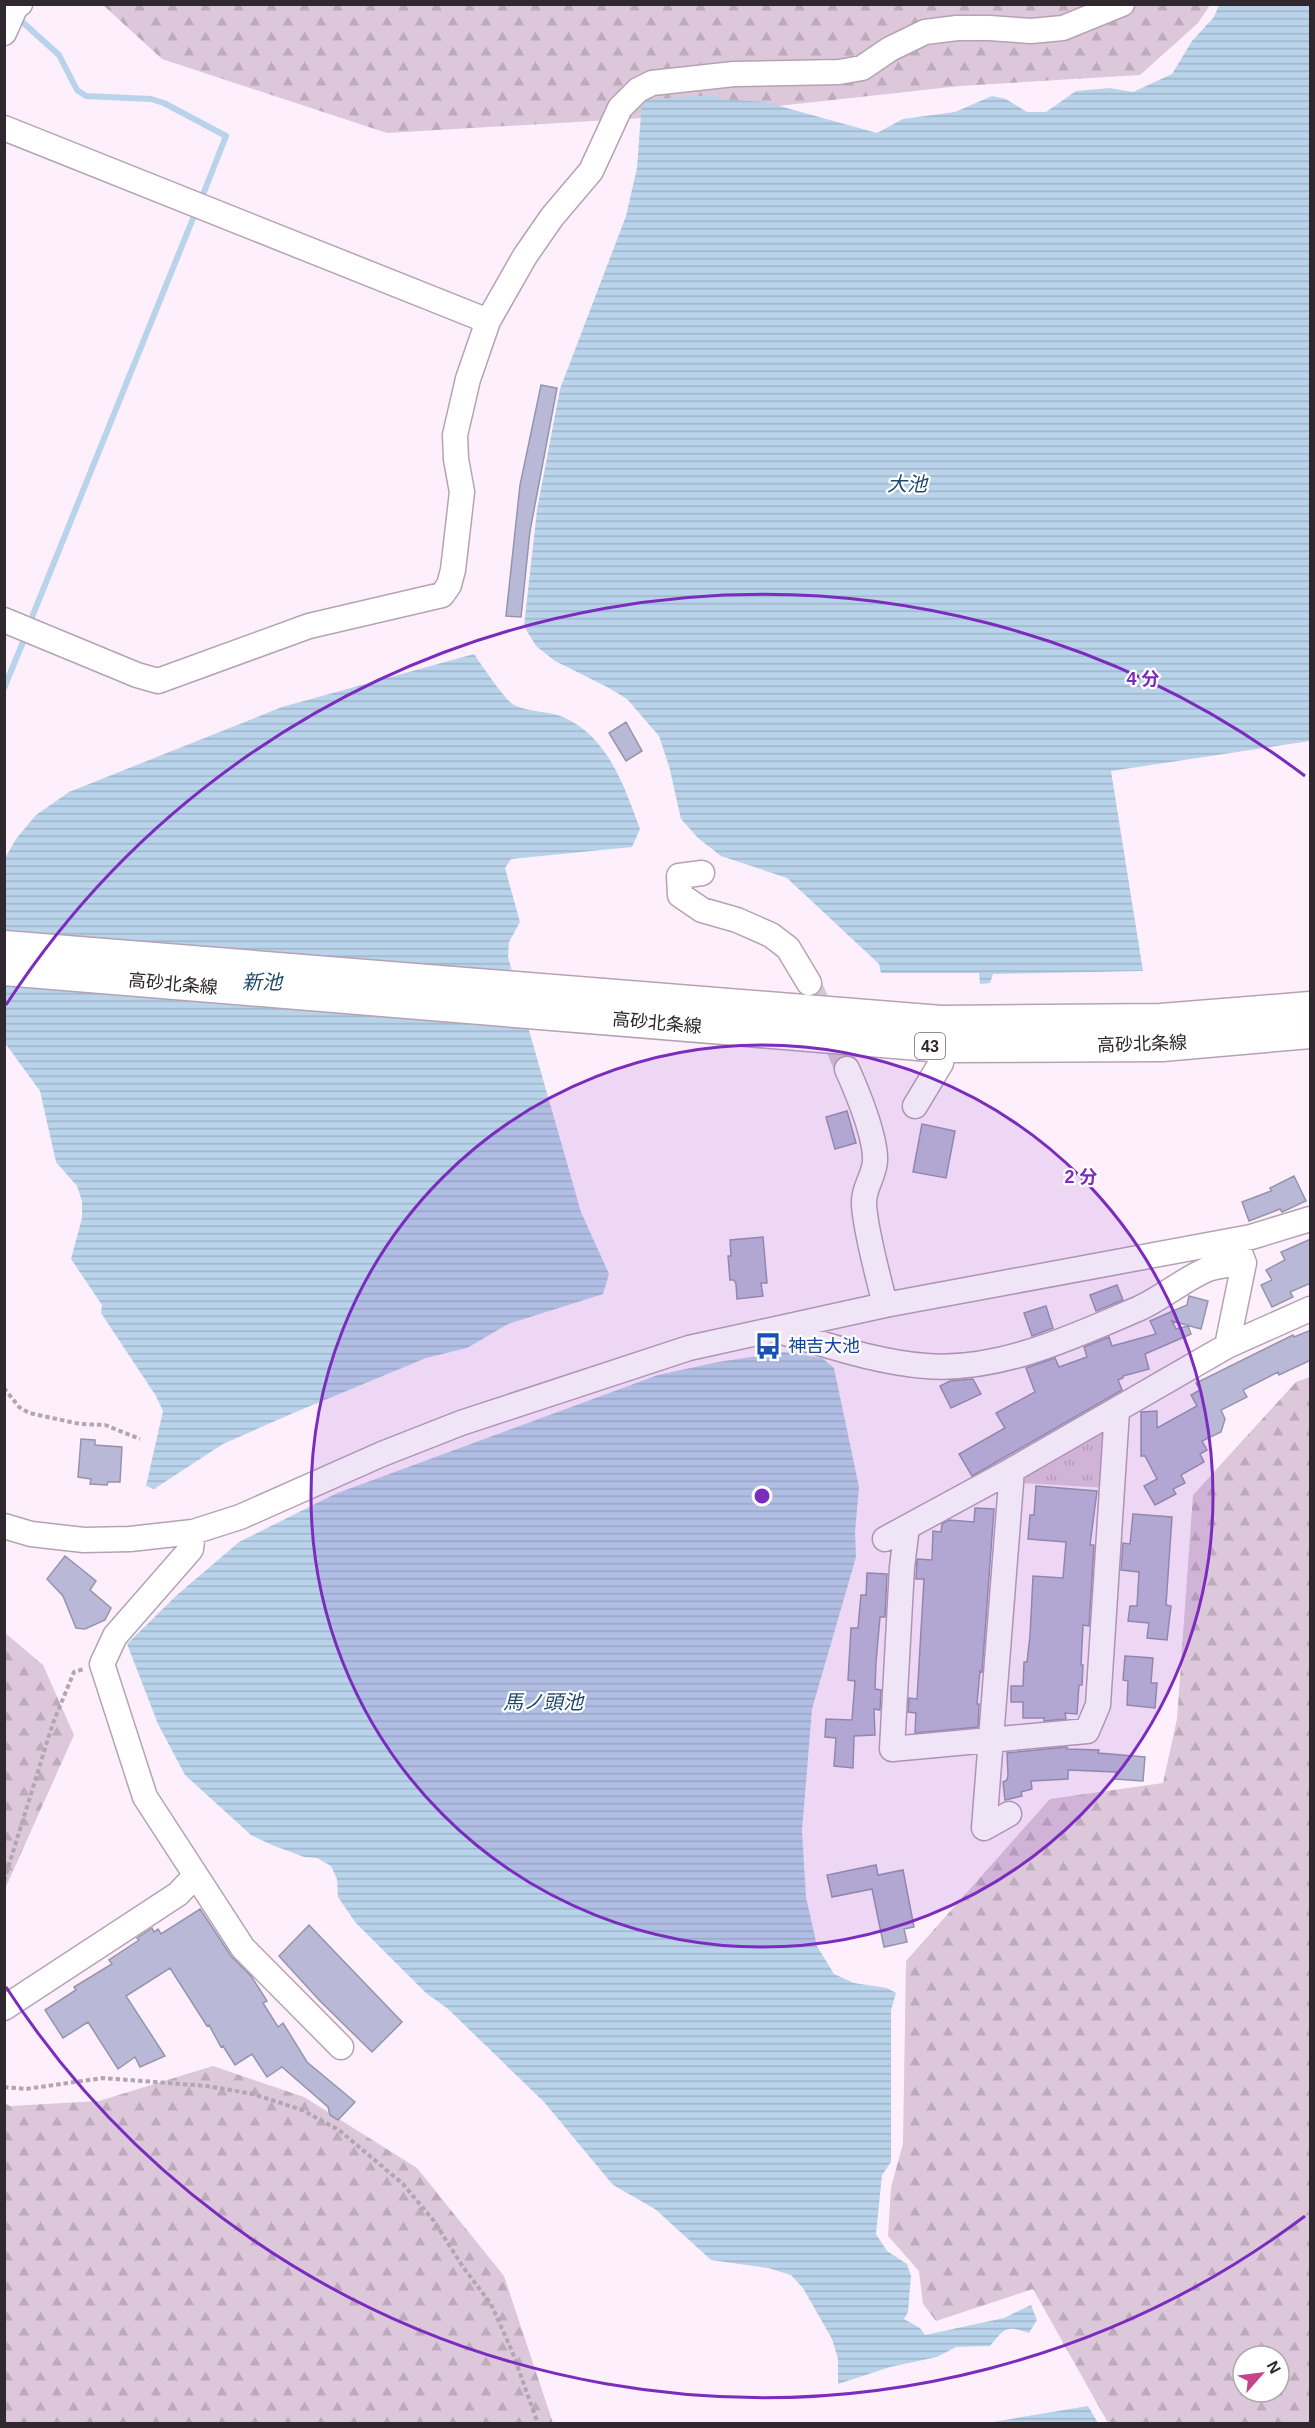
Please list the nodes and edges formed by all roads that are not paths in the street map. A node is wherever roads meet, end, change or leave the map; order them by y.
1 (1122, 4) edge
2 (4, 128) edge
3 (488, 321) junction
4 (4, 620) edge
5 (702, 873) dead end
6 (4, 946) edge
7 (4, 970) edge
8 (809, 982) tunnel mouth
9 (554, 1002) junction
10 (1311, 1007) edge
11 (1311, 1033) edge
12 (943, 1047) junction
13 (847, 1069) tunnel mouth
14 (915, 1106) dead end
15 (1311, 1219) edge
16 (1235, 1239) junction
17 (1244, 1263) junction
18 (885, 1305) junction
19 (1311, 1309) edge
20 (770, 1328) junction
21 (1227, 1346) junction
22 (1117, 1411) junction
23 (1012, 1470) junction
24 (4, 1526) edge
25 (907, 1527) junction
26 (193, 1533) junction
27 (885, 1539) dead end
28 (991, 1740) junction
29 (1009, 1814) dead end
30 (195, 1876) junction
31 (4, 2008) edge
32 (341, 2047) dead end

1 - 3 street
2 - 3 street
3 - 4 street
5 - 8 street
6 - 9 main road, 高砂北条線 / 43
7 - 9 main road, 高砂北条線 / 43
9 - 10 main road, 高砂北条線 / 43
9 - 12 main road, 高砂北条線 / 43
11 - 12 main road, 高砂北条線 / 43
12 - 14 street
13 - 18 street
15 - 16 street
16 - 17 street
16 - 18 street
17 - 20 street
17 - 21 street
18 - 20 street
19 - 21 street
20 - 26 street
21 - 22 street
22 - 23 street
22 - 28 street
23 - 25 street
23 - 28 street
24 - 26 street
25 - 27 street
25 - 28 street
26 - 30 street
28 - 29 street
30 - 31 street
30 - 32 street

